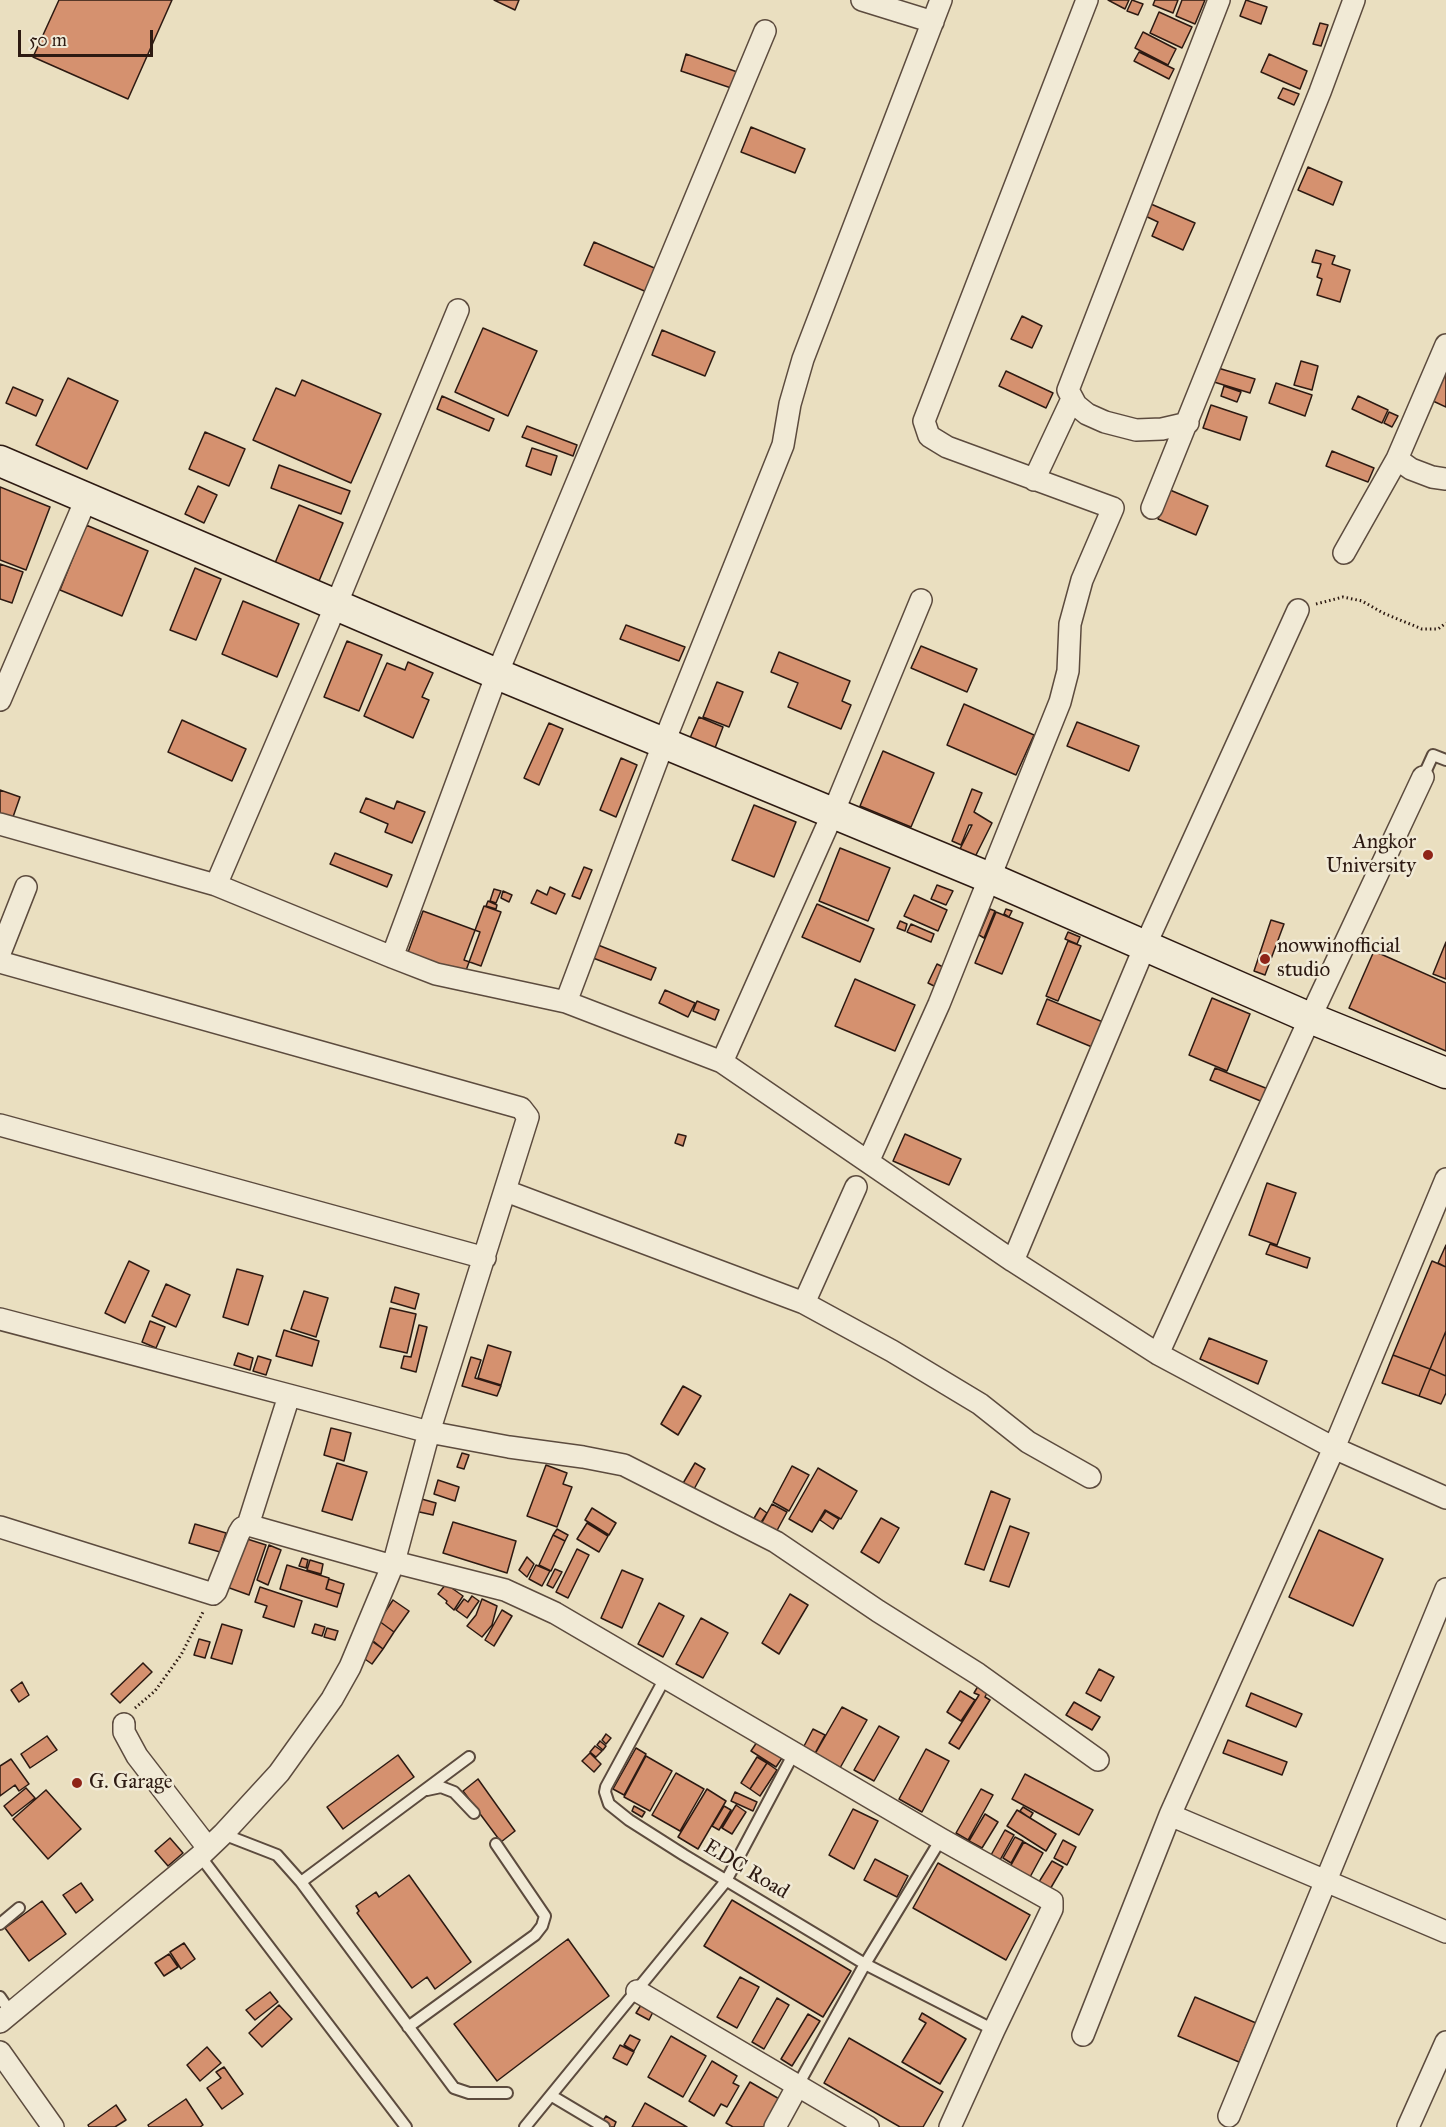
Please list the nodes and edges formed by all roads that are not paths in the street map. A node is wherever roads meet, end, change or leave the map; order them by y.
1 (862, 0) edge
2 (942, 0) edge
3 (1219, 0) edge
4 (1354, 0) edge
5 (1080, 3) edge
6 (933, 22) junction
7 (765, 31) dead end
8 (458, 310) dead end
9 (1446, 345) edge
10 (1072, 399) junction
11 (1188, 423) junction
12 (1397, 459) junction
13 (0, 461) edge
14 (1446, 479) edge
15 (1034, 480) junction
16 (87, 497) junction
17 (1152, 508) dead end
18 (1344, 553) dead end
19 (921, 600) dead end
20 (336, 605) junction
21 (1298, 610) road end
22 (497, 674) junction
23 (0, 700) edge
24 (664, 742) junction
25 (1446, 760) edge
26 (1423, 777) joint
27 (833, 813) junction
28 (0, 824) edge
29 (990, 878) junction
30 (216, 885) junction
31 (26, 887) dead end
32 (1145, 946) junction
33 (0, 953) edge
34 (392, 957) junction
35 (0, 962) edge
36 (566, 1002) junction
37 (1310, 1018) junction
38 (723, 1062) junction
39 (1446, 1073) edge
40 (0, 1125) edge
41 (868, 1162) junction
42 (1446, 1179) edge
43 (856, 1187) dead end
44 (506, 1191) junction
45 (484, 1258) junction
46 (1013, 1262) junction
47 (804, 1303) junction
48 (0, 1319) edge
49 (1158, 1354) junction
50 (289, 1396) junction
51 (429, 1432) junction
52 (1334, 1448) junction
53 (1090, 1477) dead end
54 (1446, 1498) edge
55 (248, 1525) junction
56 (0, 1527) edge
57 (394, 1564) junction
58 (1446, 1589) edge
59 (665, 1678) junction
60 (124, 1724) road end
61 (794, 1753) junction
62 (469, 1757) dead end
63 (1098, 1760) dead end
64 (424, 1791) junction
65 (474, 1813) dead end
66 (1170, 1815) junction
67 (941, 1839) junction
68 (496, 1844) dead end
69 (210, 1846) junction
70 (1326, 1880) junction
71 (726, 1881) junction
72 (301, 1882) junction
73 (19, 1908) dead end
74 (0, 1924) edge
75 (1446, 1932) edge
76 (865, 1964) junction
77 (637, 1991) junction
78 (4, 2011) edge
79 (408, 2027) junction
80 (994, 2030) junction
81 (1083, 2035) dead end
82 (1446, 2042) edge
83 (0, 2052) edge
84 (798, 2085) junction
85 (507, 2093) dead end
86 (552, 2096) junction
87 (1229, 2116) dead end
88 (53, 2127) edge
89 (406, 2127) edge
90 (525, 2127) edge
91 (604, 2127) edge
92 (776, 2127) edge
93 (868, 2127) edge
94 (950, 2127) edge
95 (1408, 2127) edge

1 - 6 street
2 - 6 street
3 - 10 street
4 - 11 street
5 - 15 street
6 - 24 street
7 - 22 street
8 - 20 street
9 - 12 street
10 - 11 street
10 - 15 street
11 - 17 street
12 - 14 street
12 - 18 street
13 - 16 street
15 - 29 street
16 - 20 street
16 - 23 street
19 - 27 street
20 - 22 street
20 - 30 street
21 - 32 street
22 - 24 street
22 - 34 street
24 - 27 street
24 - 36 street
25 - 26 lane
26 - 37 street
27 - 29 street
27 - 38 street
28 - 30 street
29 - 32 street
29 - 41 street
30 - 34 street
31 - 33 street
32 - 37 street
32 - 46 street
34 - 36 street
35 - 44 street
36 - 38 street
37 - 39 street
37 - 49 street
38 - 41 street
40 - 45 street
41 - 46 street
42 - 52 street
43 - 47 street
44 - 45 street
44 - 47 street
45 - 51 street
46 - 49 street
47 - 53 street
48 - 50 street
49 - 52 street
50 - 51 street
50 - 55 street
51 - 57 street
51 - 63 street
52 - 54 street
52 - 66 street
55 - 56 street
55 - 57 street
57 - 59 street
57 - 69 street
58 - 70 street
59 - 61 street
59 - 71 lane, EDC Road
60 - 69 street
61 - 67 street
61 - 71 lane
62 - 64 lane
64 - 65 lane
64 - 72 lane
66 - 70 street
66 - 81 street
67 - 76 lane
67 - 80 street
68 - 79 lane
69 - 72 lane
69 - 78 street
69 - 89 lane
70 - 75 street
70 - 87 street
71 - 76 lane, EDC Road
71 - 77 lane
72 - 79 lane
73 - 74 lane
76 - 80 lane, EDC Road
76 - 84 lane
77 - 84 street
77 - 86 lane
79 - 85 lane
80 - 94 street
82 - 95 street
83 - 88 street
84 - 92 street
84 - 93 street
86 - 90 lane
86 - 91 lane

